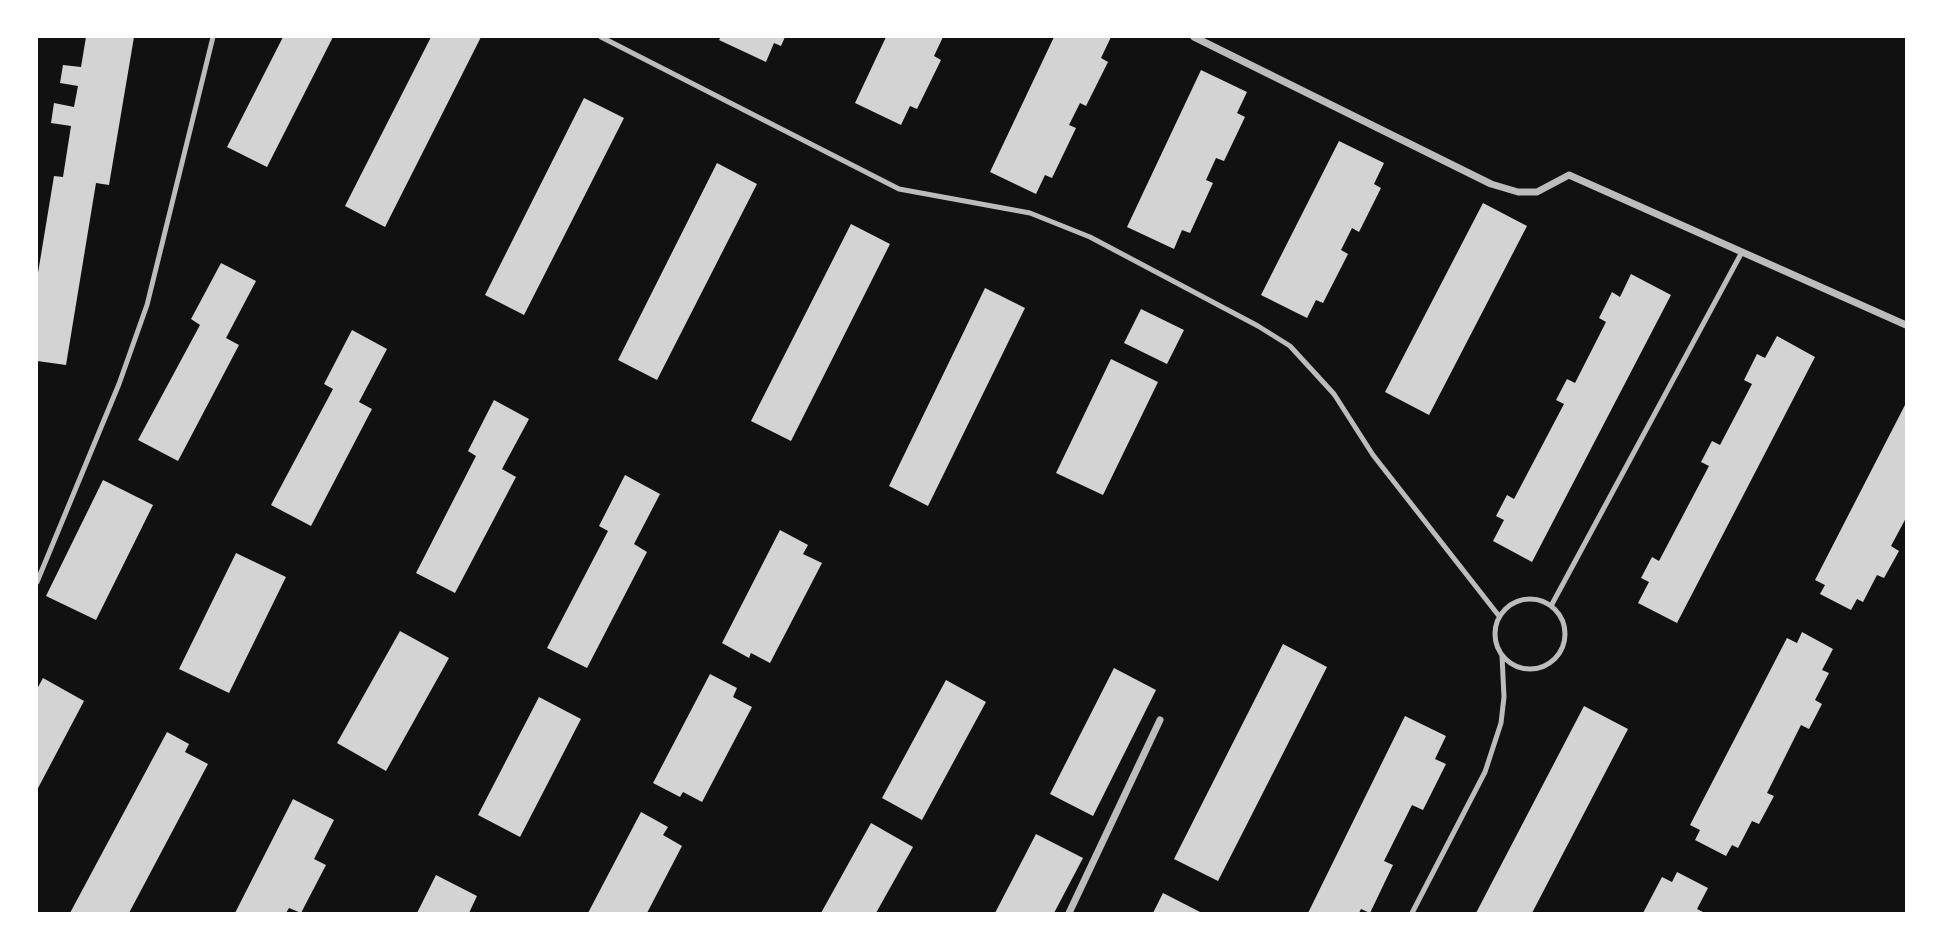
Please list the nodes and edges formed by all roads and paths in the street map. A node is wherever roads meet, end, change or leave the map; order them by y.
1 (213, 37) edge
2 (601, 37) edge
3 (1194, 37) edge
4 (1742, 252) junction
5 (1906, 325) edge
6 (37, 582) edge
7 (1551, 606) junction
8 (1499, 616) junction
9 (1502, 656) junction
10 (1160, 720) dead end
11 (1069, 913) edge
12 (1412, 913) edge

1 - 6 lane
2 - 8 lane
3 - 4 street
4 - 5 street
4 - 7 lane
7 - 8 lane
7 - 9 lane
8 - 9 lane
9 - 12 lane
10 - 11 street

